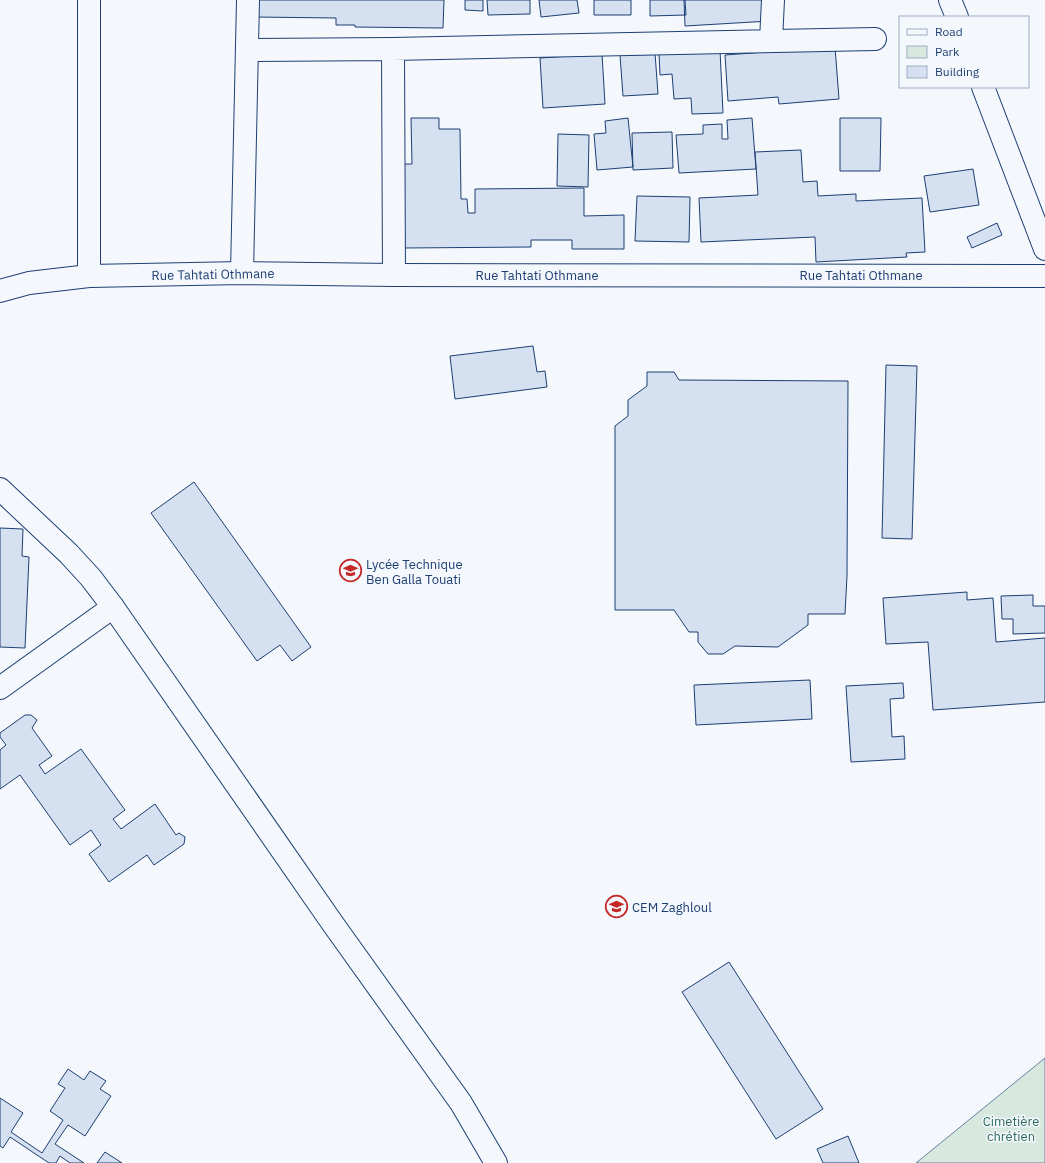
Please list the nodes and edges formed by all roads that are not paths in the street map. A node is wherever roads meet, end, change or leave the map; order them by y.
1 (89, 0) edge
2 (248, 0) edge
3 (772, 0) edge
4 (950, 0) edge
5 (957, 16) edge
6 (875, 39) dead end
7 (771, 41) junction
8 (393, 49) junction
9 (248, 50) junction
10 (983, 88) edge
11 (1045, 249) edge
12 (242, 273) junction
13 (394, 275) junction
14 (89, 276) junction
15 (1045, 276) edge
16 (29, 283) junction
17 (0, 290) edge
18 (0, 302) edge
19 (0, 488) edge
20 (0, 506) edge
21 (26, 512) junction
22 (113, 607) junction
23 (0, 688) edge
24 (496, 1163) edge

1 - 14 main road
2 - 9 main road
3 - 7 main road
4 - 5 main road
6 - 7 main road
7 - 8 main road
8 - 9 main road
8 - 13 main road
9 - 12 main road
10 - 11 main road
12 - 13 main road, Rue Tahtati Othmane
12 - 14 main road, Rue Tahtati Othmane
13 - 15 main road, Rue Tahtati Othmane
14 - 16 main road, Rue Tahtati Othmane
16 - 17 main road, Rue Tahtati Othmane
16 - 18 main road
19 - 21 main road
20 - 21 main road
21 - 22 main road
22 - 23 main road
22 - 24 main road

